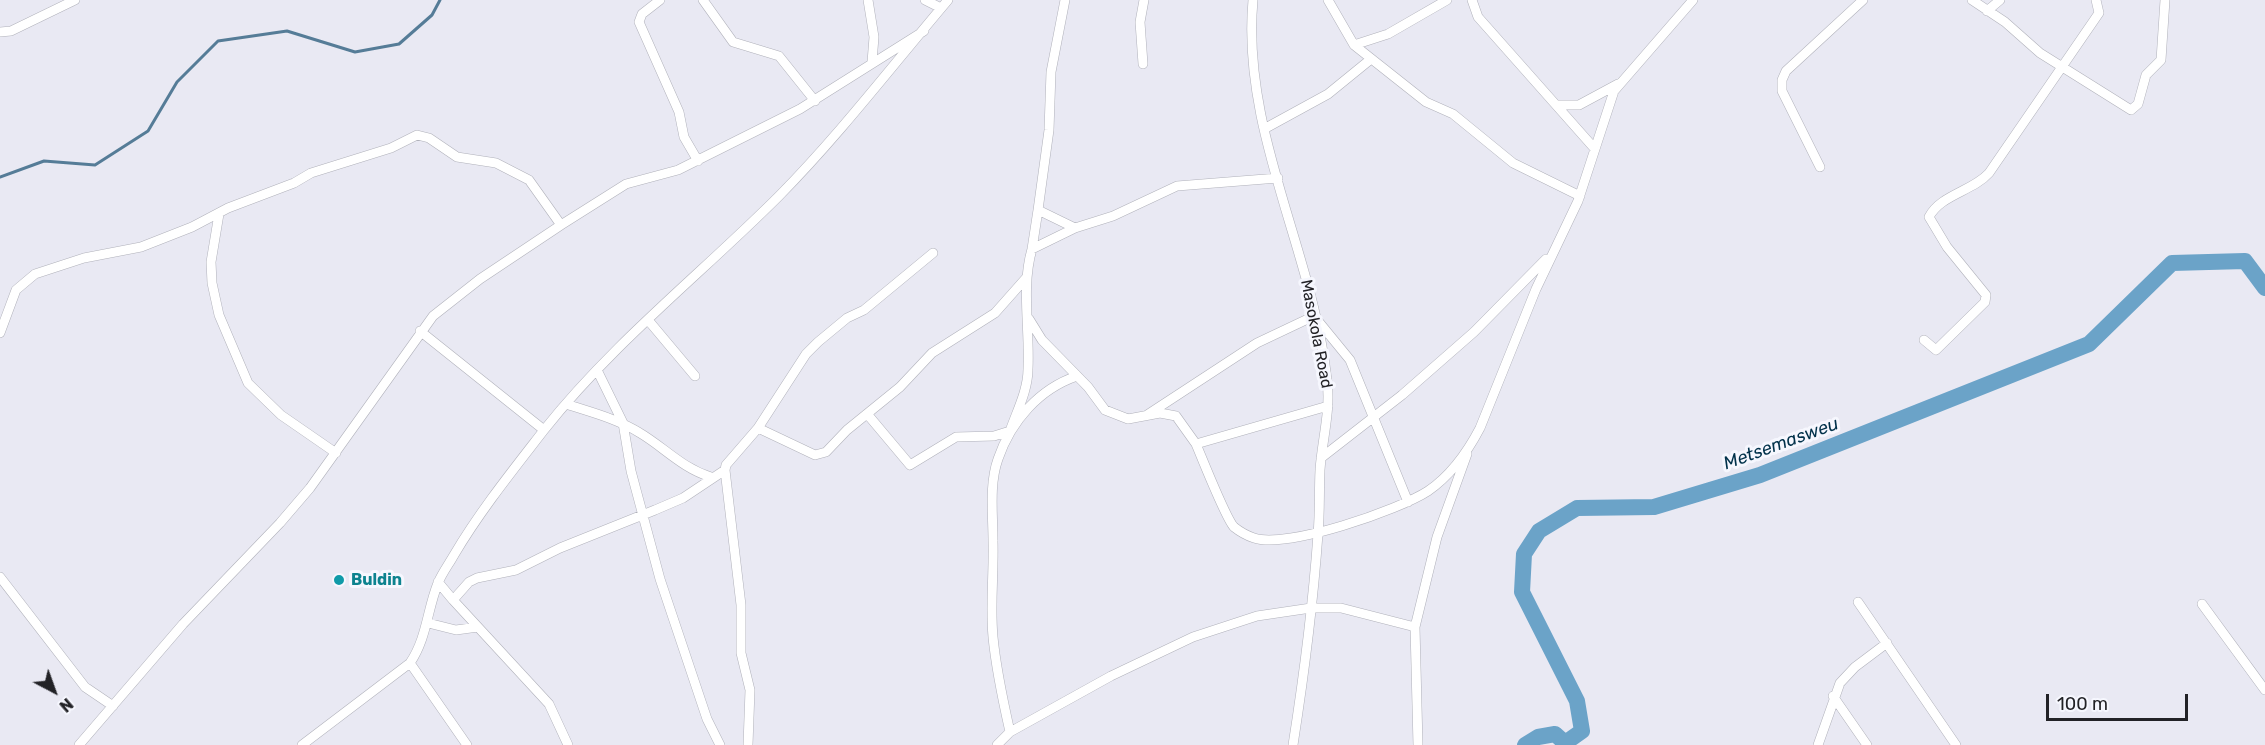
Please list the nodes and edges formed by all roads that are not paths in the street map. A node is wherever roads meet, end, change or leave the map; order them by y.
1 (75, 0) edge
2 (660, 0) edge
3 (703, 0) edge
4 (868, 0) edge
5 (925, 0) edge
6 (948, 0) edge
7 (1065, 0) edge
8 (1144, 0) edge
9 (1253, 0) edge
10 (1328, 0) edge
11 (1447, 0) edge
12 (1472, 0) edge
13 (1693, 0) edge
14 (1863, 0) edge
15 (1972, 0) edge
16 (2000, 0) edge
17 (2096, 0) edge
18 (2164, 0) edge
19 (941, 8) junction
20 (1987, 11) junction
21 (924, 31) junction
22 (0, 32) edge
23 (1354, 45) junction
24 (1371, 59) junction
25 (872, 62) junction
26 (1143, 64) dead end
27 (2060, 66) junction
28 (1619, 83) junction
29 (815, 101) junction
30 (1557, 105) junction
31 (1264, 129) junction
32 (1595, 149) junction
33 (698, 161) junction
34 (1820, 167) dead end
35 (1278, 178) junction
36 (1580, 196) junction
37 (1038, 210) junction
38 (219, 214) junction
39 (561, 225) junction
40 (1075, 228) junction
41 (1032, 249) junction
42 (933, 253) dead end
43 (1552, 254) junction
44 (1026, 278) junction
45 (1314, 316) junction
46 (1029, 319) junction
47 (648, 320) junction
48 (420, 332) junction
49 (0, 333) edge
50 (1924, 340) dead end
51 (597, 370) junction
52 (695, 376) dead end
53 (1077, 376) junction
54 (566, 404) junction
55 (1329, 406) junction
56 (868, 415) junction
57 (1147, 415) junction
58 (1372, 419) junction
59 (622, 423) junction
60 (758, 428) junction
61 (544, 430) junction
62 (1010, 431) junction
63 (1196, 444) junction
64 (1469, 450) junction
65 (336, 453) junction
66 (1321, 458) junction
67 (725, 470) junction
68 (711, 477) junction
69 (1408, 502) junction
70 (643, 515) junction
71 (1318, 533) junction
72 (0, 577) edge
73 (438, 582) junction
74 (453, 600) junction
75 (1858, 602) dead end
76 (2202, 604) dead end
77 (1311, 608) junction
78 (428, 623) junction
79 (478, 627) junction
80 (1415, 627) junction
81 (1887, 643) junction
82 (410, 663) junction
83 (2265, 690) edge
84 (1833, 696) junction
85 (113, 706) junction
86 (1010, 732) junction
87 (79, 745) edge
88 (302, 745) edge
89 (467, 745) edge
90 (568, 745) edge
91 (720, 745) edge
92 (748, 745) edge
93 (998, 745) edge
94 (1293, 745) edge
95 (1418, 745) edge
96 (1818, 745) edge
97 (1867, 745) edge
98 (1956, 745) edge

1 - 22 street
2 - 33 street
3 - 29 street
4 - 25 street
5 - 19 street
6 - 19 street
7 - 37 street
8 - 26 street
9 - 31 street, Masokola Road
10 - 23 street
11 - 23 street
12 - 30 street
13 - 28 street
14 - 34 street
15 - 20 street
16 - 20 street
17 - 27 street
18 - 27 street
19 - 21 street
20 - 27 street
21 - 25 street
21 - 47 street
23 - 24 street
24 - 31 street
24 - 36 street
25 - 29 street
27 - 50 street
28 - 30 street
28 - 32 street
29 - 33 street
30 - 32 street
31 - 35 street, Masokola Road
32 - 36 street
33 - 39 street
35 - 40 street
35 - 45 street, Masokola Road
36 - 43 street
37 - 40 street
37 - 41 street
38 - 39 street
38 - 49 street
38 - 65 street
39 - 48 street
40 - 41 street
41 - 44 street
42 - 60 street
43 - 58 street
43 - 64 street
44 - 46 street
44 - 56 street
45 - 55 street, Masokola Road
45 - 57 street
45 - 58 street
46 - 53 street
46 - 62 street
47 - 51 street
47 - 52 street
48 - 61 street
48 - 65 street
51 - 54 street
51 - 59 street
53 - 57 street
53 - 62 street
54 - 59 street
54 - 61 street
55 - 63 street
55 - 66 street, Masokola Road
56 - 60 street
56 - 62 street
57 - 63 street
58 - 66 street
58 - 69 street
59 - 68 street
59 - 70 street
60 - 67 street
61 - 73 street
62 - 86 street
63 - 71 street
64 - 69 street
64 - 80 street
65 - 85 street
66 - 71 street, Masokola Road
67 - 68 street
67 - 92 street
68 - 70 street
69 - 71 street
70 - 74 street
70 - 91 street
71 - 77 street, Masokola Road
72 - 85 street
73 - 74 street
73 - 78 street
74 - 79 street
75 - 81 street
76 - 83 street
77 - 80 street
77 - 86 street
77 - 94 street, Masokola Road
78 - 79 street
78 - 82 street
79 - 90 street
80 - 95 street
81 - 84 street
81 - 98 street
82 - 88 street
82 - 89 street
84 - 96 street
84 - 97 street
85 - 87 street
86 - 93 street

